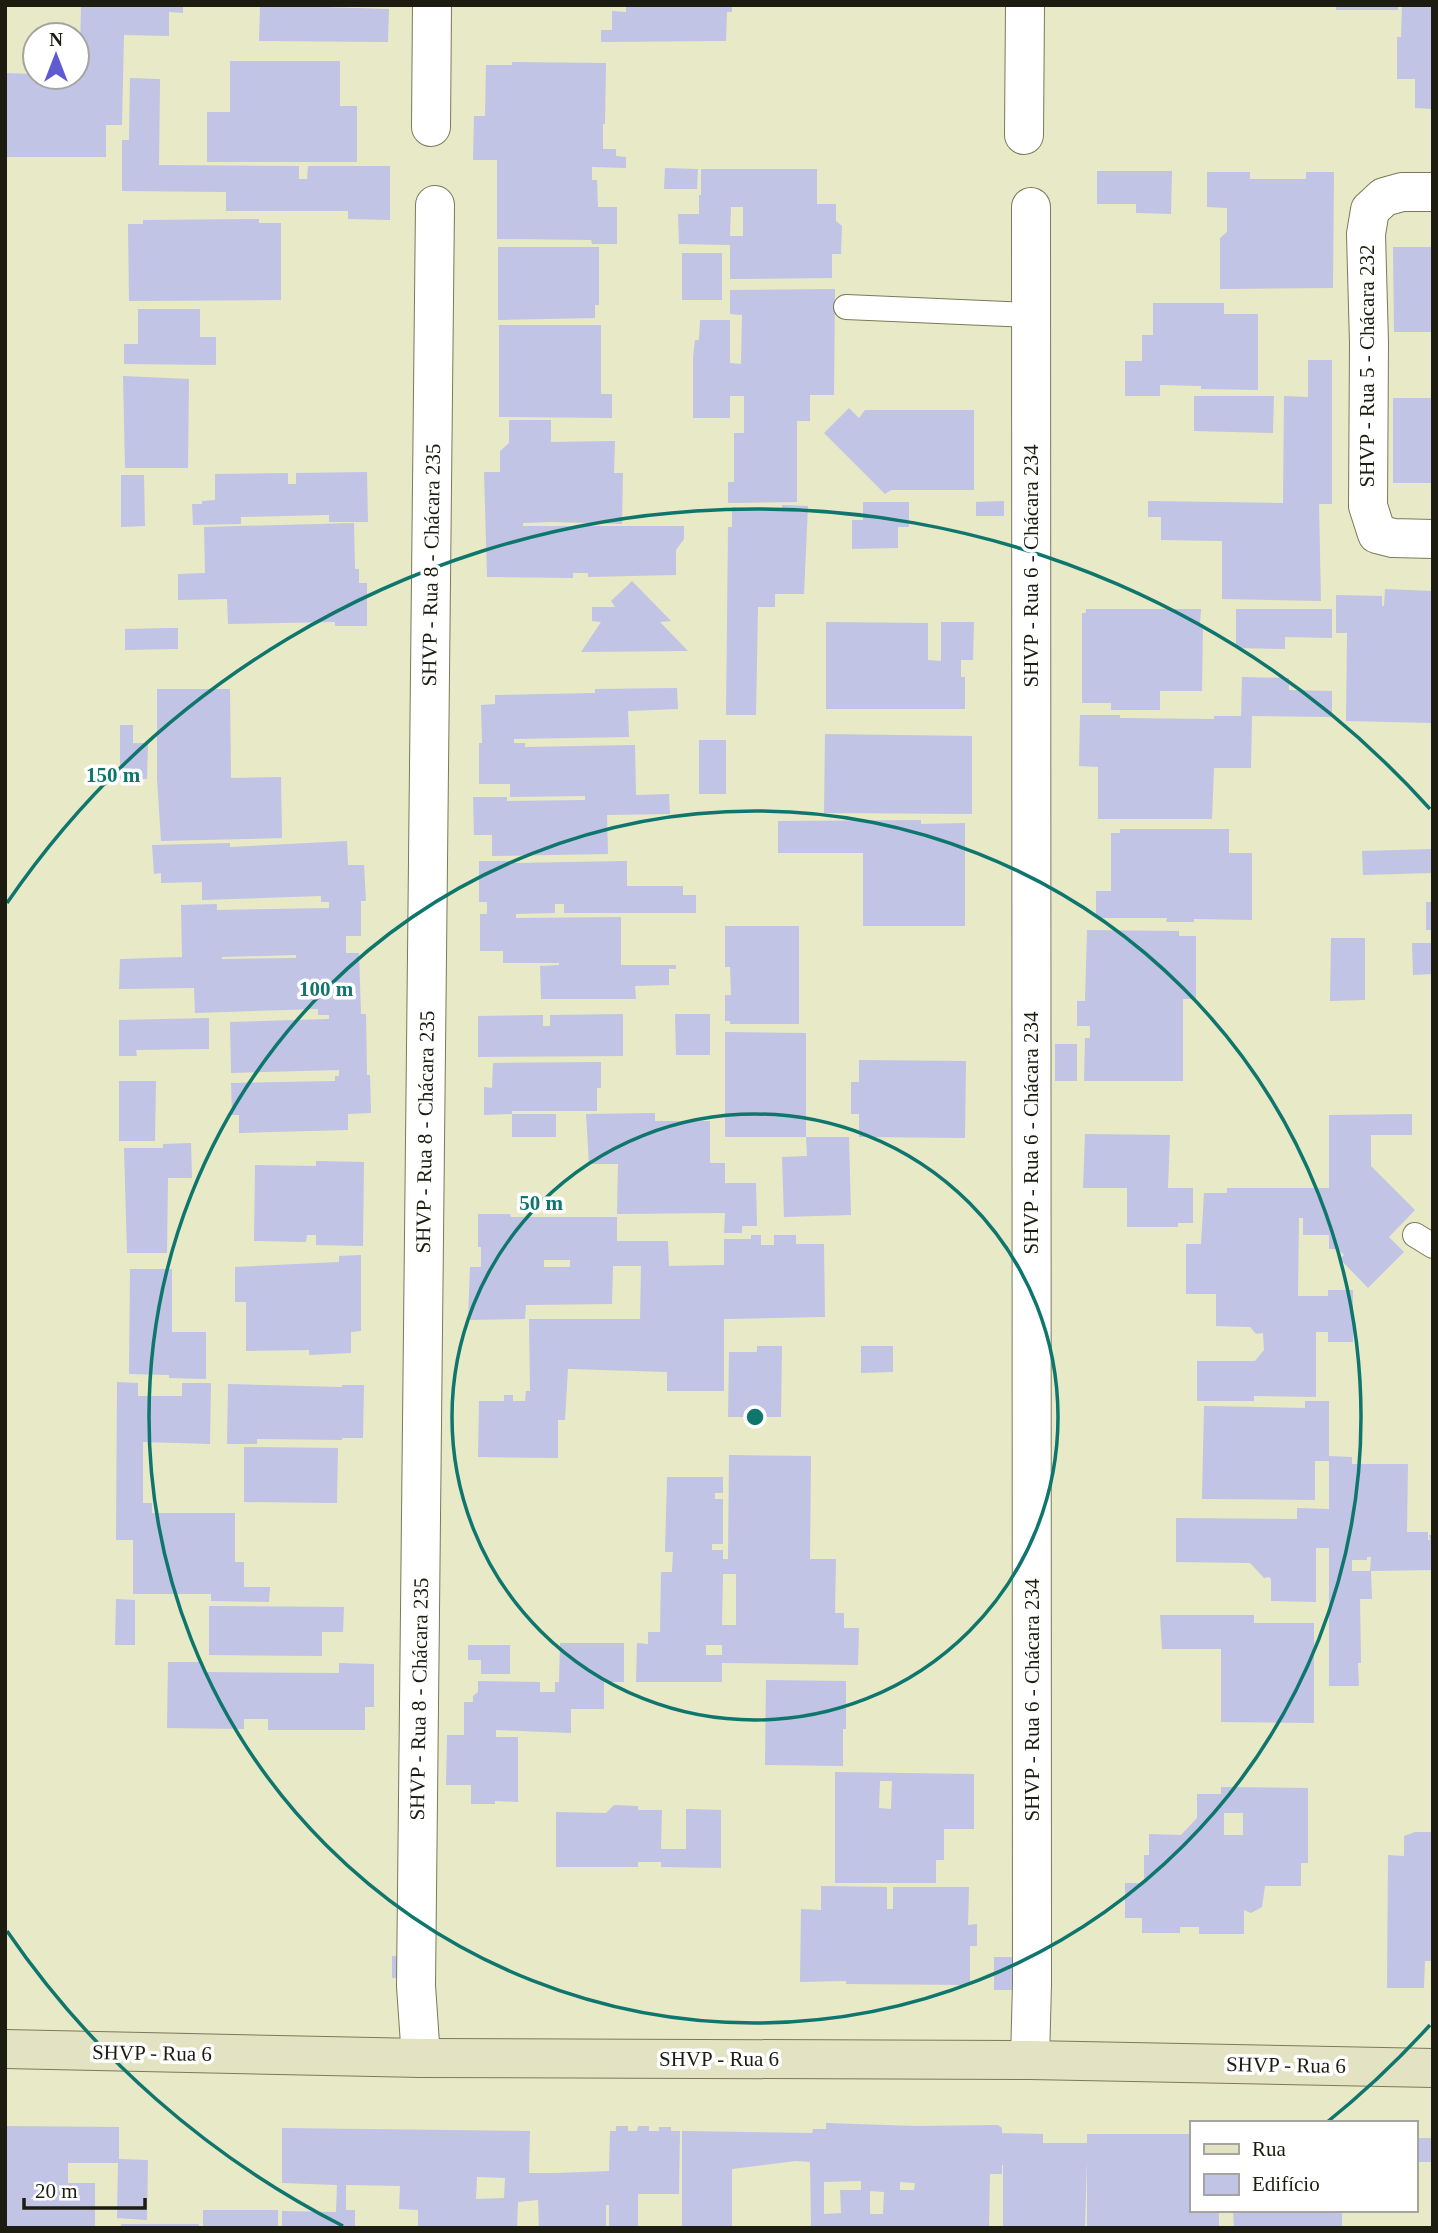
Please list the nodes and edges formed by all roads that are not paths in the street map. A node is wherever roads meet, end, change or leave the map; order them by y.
1 (432, 5) edge
2 (1025, 5) edge
3 (431, 127) dead end
4 (1024, 135) dead end
5 (1433, 192) edge
6 (435, 205) dead end
7 (1031, 207) dead end
8 (846, 307) dead end
9 (1031, 315) junction
10 (1433, 539) edge
11 (5, 2049) edge
12 (421, 2058) junction
13 (1030, 2060) junction
14 (1433, 2068) edge

1 - 3 street
2 - 4 street
5 - 10 street, SHVP - Rua 5 - Chácara 232
6 - 12 street, SHVP - Rua 8 - Chácara 235
7 - 9 street, SHVP - Rua 6 - Chácara 234
8 - 9 lane
9 - 13 street, SHVP - Rua 6 - Chácara 234
11 - 12 street, SHVP - Rua 6
12 - 13 street, SHVP - Rua 6
13 - 14 street, SHVP - Rua 6

